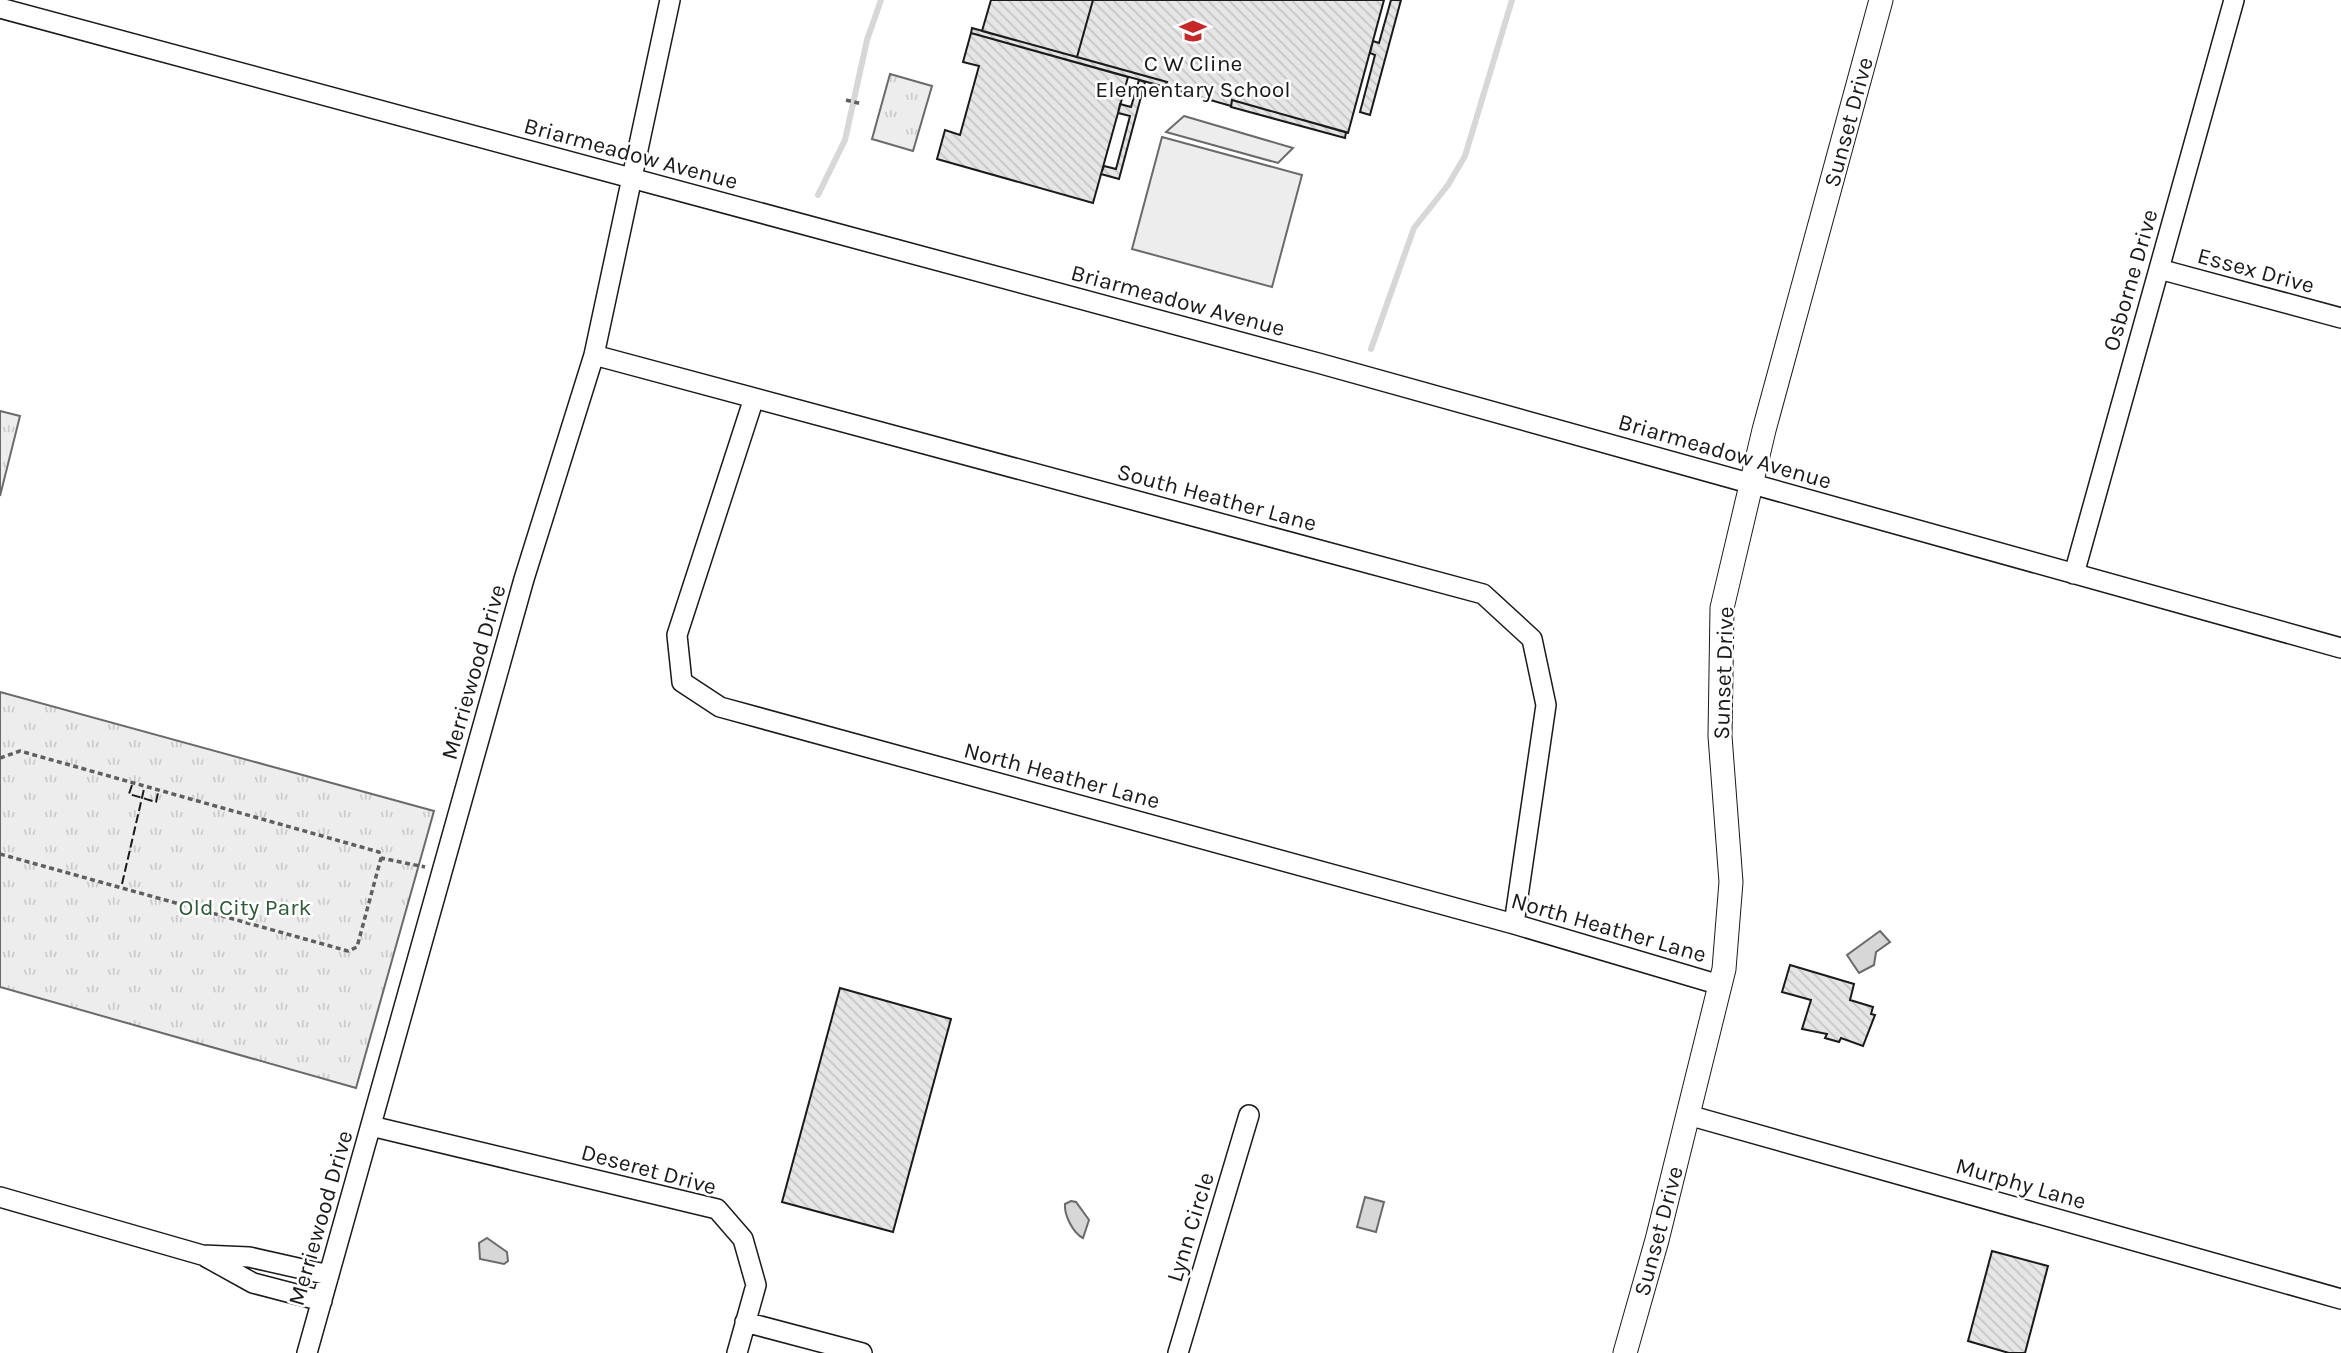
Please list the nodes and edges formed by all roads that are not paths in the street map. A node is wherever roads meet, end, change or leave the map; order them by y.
1 (670, 0) edge
2 (1881, 0) edge
3 (2234, 0) edge
4 (0, 8) edge
5 (631, 178) junction
6 (2159, 269) junction
7 (2341, 318) edge
8 (594, 355) junction
9 (754, 398) junction
10 (1752, 484) junction
11 (2074, 574) junction
12 (2341, 648) edge
13 (1514, 924) junction
14 (1720, 985) junction
15 (1249, 1115) dead end
16 (1688, 1115) junction
17 (371, 1126) junction
18 (0, 1197) edge
19 (202, 1255) junction
20 (329, 1275) junction
21 (2341, 1299) edge
22 (322, 1301) junction
23 (746, 1322) junction
24 (307, 1353) edge
25 (737, 1353) edge
26 (862, 1353) edge
27 (1178, 1353) edge
28 (1625, 1353) edge

1 - 5 street, Merriewood Drive
2 - 10 street, Sunset Drive
3 - 6 street, Osborne Drive
4 - 5 street, Briarmeadow Avenue
5 - 8 street, Merriewood Drive
5 - 10 street, Briarmeadow Avenue
6 - 7 street, Essex Drive
6 - 11 street, Osborne Drive
8 - 9 street, South Heather Lane
8 - 17 street, Merriewood Drive
9 - 13 street, South Heather Lane
9 - 13 street, North Heather Lane
10 - 11 street, Briarmeadow Avenue
10 - 14 street, Sunset Drive
11 - 12 street, Briarmeadow Avenue
13 - 14 street, North Heather Lane
14 - 16 street, Sunset Drive
15 - 27 street, Lynn Circle
16 - 21 street, Murphy Lane
16 - 28 street, Sunset Drive
17 - 20 street, Merriewood Drive
17 - 23 street, Deseret Drive
18 - 19 street
19 - 20 street
19 - 22 street
20 - 22 street, Merriewood Drive
22 - 24 street, Merriewood Drive
23 - 25 street, Deseret Drive
23 - 26 street

